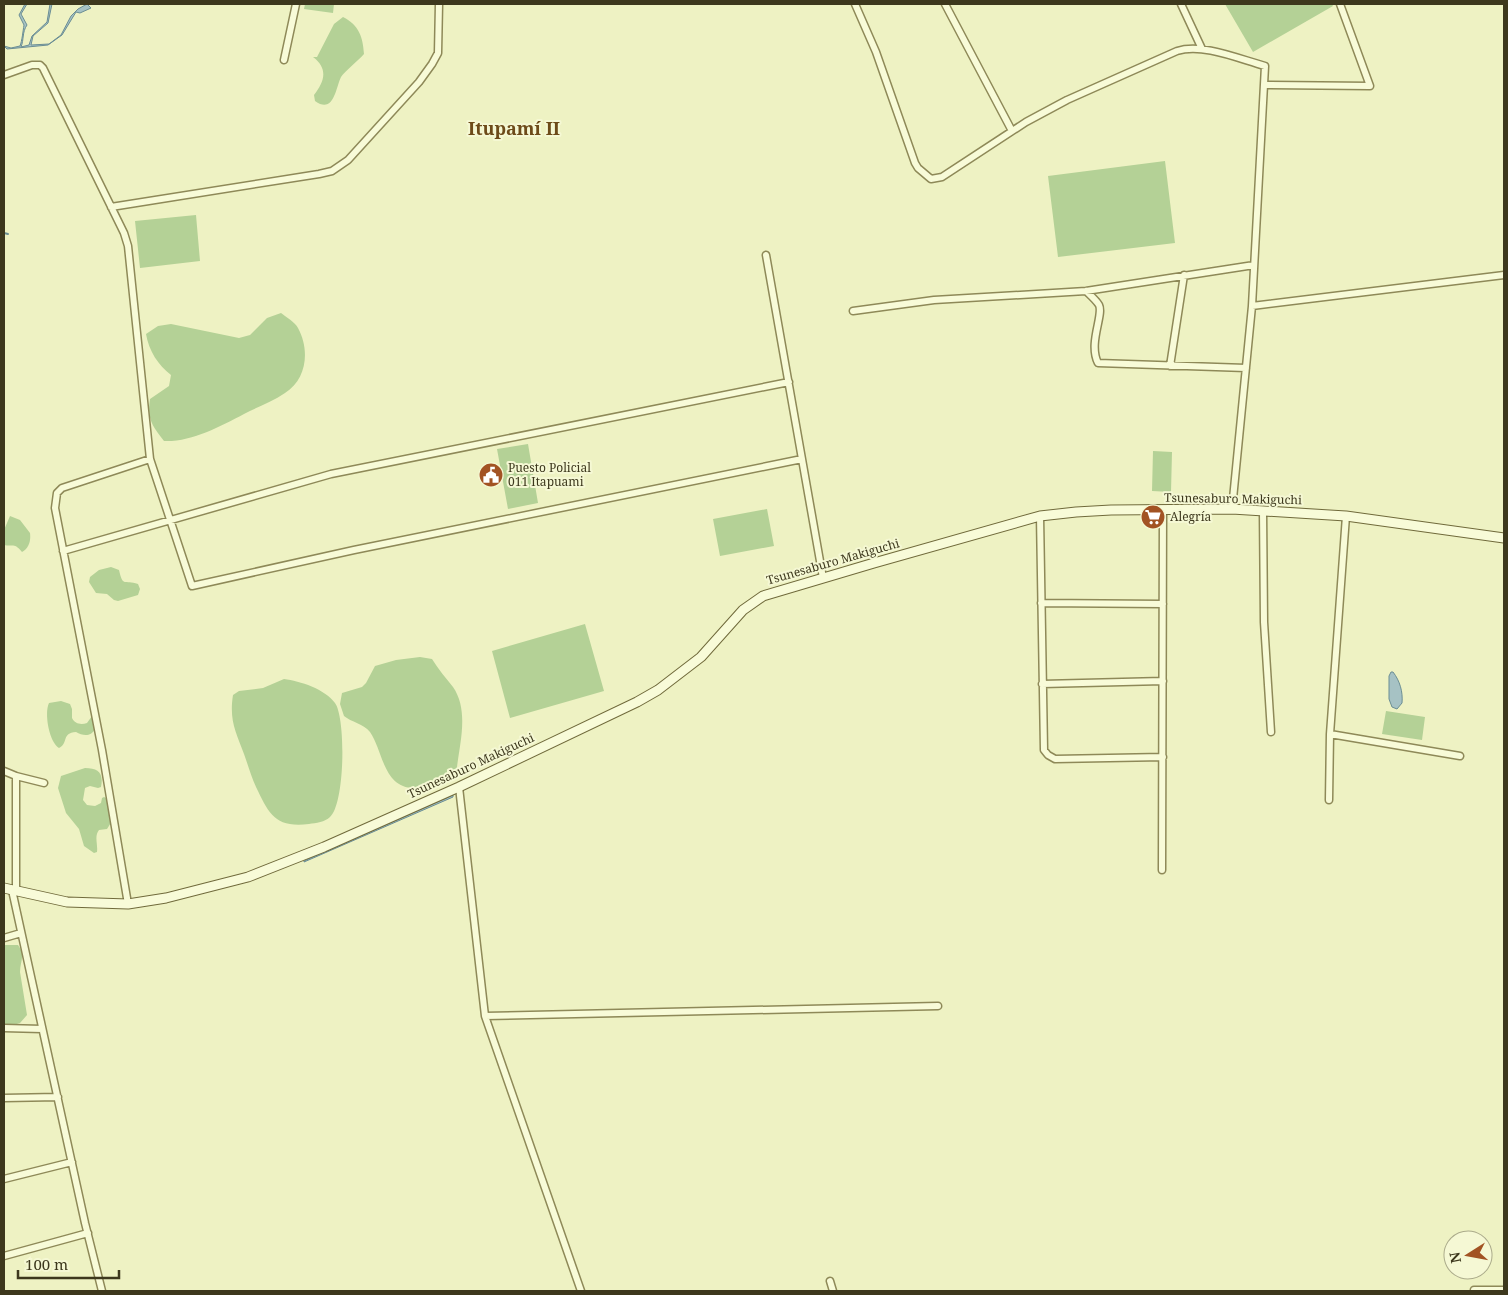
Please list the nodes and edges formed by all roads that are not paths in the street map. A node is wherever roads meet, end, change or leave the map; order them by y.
1 (296, 4) edge
2 (439, 4) edge
3 (856, 4) edge
4 (946, 4) edge
5 (1181, 4) edge
6 (1340, 4) edge
7 (1202, 49) junction
8 (284, 60) dead end
9 (4, 75) edge
10 (1264, 85) junction
11 (1012, 130) junction
12 (111, 207) junction
13 (766, 255) dead end
14 (1254, 265) junction
15 (1184, 275) junction
16 (1504, 276) edge
17 (1086, 291) junction
18 (1252, 306) junction
19 (853, 311) dead end
20 (1170, 366) junction
21 (1246, 368) junction
22 (789, 382) junction
23 (150, 459) junction
24 (802, 459) junction
25 (1163, 510) junction
26 (1232, 510) junction
27 (1263, 511) junction
28 (1040, 516) junction
29 (1346, 516) junction
30 (170, 521) junction
31 (1504, 538) edge
32 (63, 551) junction
33 (824, 578) junction
34 (1041, 603) junction
35 (1163, 604) junction
36 (1162, 681) junction
37 (1042, 684) junction
38 (1271, 732) dead end
39 (1330, 734) junction
40 (1460, 756) dead end
41 (1162, 757) junction
42 (4, 771) edge
43 (16, 776) junction
44 (44, 783) dead end
45 (459, 787) junction
46 (1330, 800) dead end
47 (1162, 870) dead end
48 (10, 889) edge
49 (128, 904) junction
50 (21, 933) junction
51 (4, 938) edge
52 (938, 1006) dead end
53 (485, 1016) junction
54 (4, 1028) edge
55 (42, 1029) junction
56 (58, 1097) junction
57 (4, 1098) edge
58 (72, 1162) junction
59 (4, 1179) edge
60 (88, 1233) junction
61 (4, 1256) edge
62 (830, 1281) dead end
63 (1474, 1290) edge
64 (1504, 1290) edge
65 (102, 1291) edge
66 (581, 1291) edge
67 (832, 1291) edge

1 - 8 street
2 - 12 street
3 - 11 street
4 - 11 street
5 - 7 street
6 - 10 street
7 - 10 street
7 - 11 street
9 - 12 street
10 - 14 street
12 - 23 street
13 - 22 street
14 - 15 street
14 - 18 street
15 - 17 street
15 - 20 street
16 - 18 street
17 - 19 street
17 - 20 street
18 - 21 street
20 - 21 street
21 - 26 street
22 - 24 street
22 - 30 street
23 - 30 street
23 - 32 street
24 - 30 street
24 - 33 street
25 - 26 street, Tsunesaburo Makiguchi
25 - 28 street, Tsunesaburo Makiguchi
25 - 35 street
26 - 27 street, Tsunesaburo Makiguchi
27 - 29 street, Tsunesaburo Makiguchi
27 - 38 street
28 - 33 street, Tsunesaburo Makiguchi
28 - 34 street
29 - 31 street, Tsunesaburo Makiguchi
29 - 39 street
30 - 32 street
32 - 49 street
33 - 45 street, Tsunesaburo Makiguchi
34 - 35 street
34 - 37 street
35 - 36 street
36 - 37 street
36 - 41 street
37 - 41 street
39 - 40 street
39 - 46 street
41 - 47 street
42 - 43 street
43 - 44 street
43 - 48 street
45 - 49 street, Tsunesaburo Makiguchi
45 - 53 street
48 - 49 street, Tsunesaburo Makiguchi
48 - 50 street
50 - 51 street
50 - 55 street
52 - 53 street
53 - 66 street
54 - 55 street
55 - 56 street
56 - 57 street
56 - 58 street
58 - 59 street
58 - 60 street
60 - 61 street
60 - 65 street
62 - 67 street
63 - 64 street

